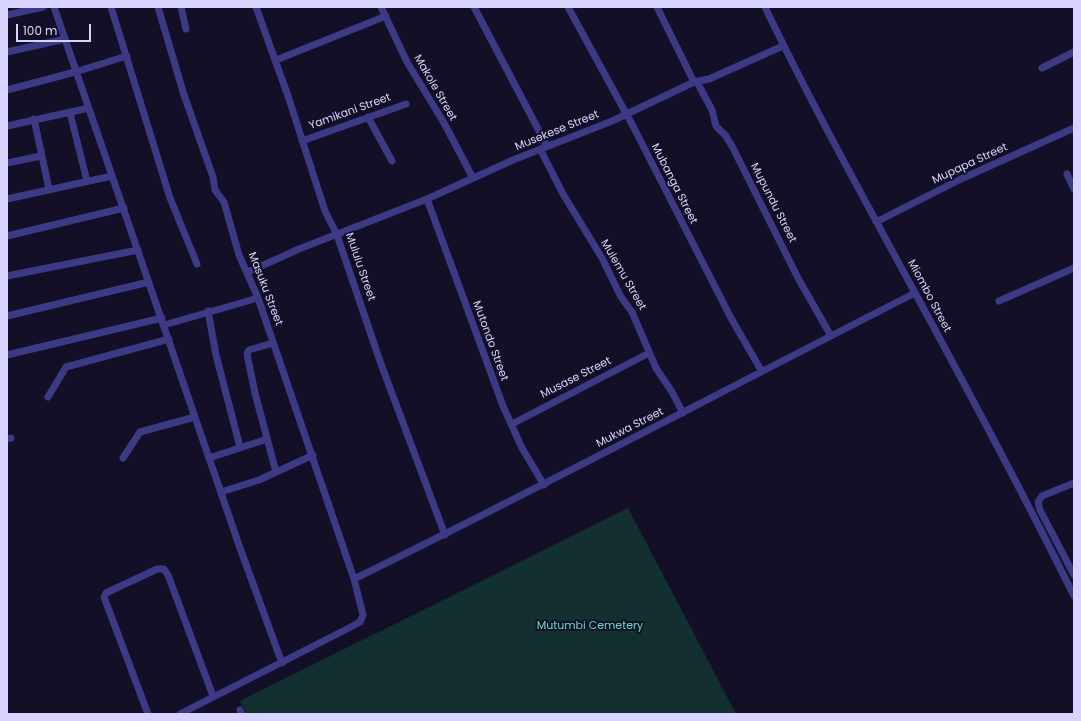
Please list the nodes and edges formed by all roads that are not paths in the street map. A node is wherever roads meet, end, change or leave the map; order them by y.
1 (43, 7) edge
2 (54, 7) edge
3 (111, 7) edge
4 (158, 7) edge
5 (181, 7) edge
6 (256, 7) edge
7 (381, 7) edge
8 (474, 7) edge
9 (568, 7) edge
10 (657, 7) edge
11 (764, 7) edge
12 (7, 15) edge
13 (386, 16) junction
14 (186, 29) dead end
15 (65, 39) junction
16 (783, 46) junction
17 (7, 52) edge
18 (1074, 52) edge
19 (127, 56) junction
20 (276, 60) junction
21 (1042, 68) dead end
22 (75, 72) junction
23 (695, 82) junction
24 (7, 90) edge
25 (406, 104) dead end
26 (89, 108) junction
27 (70, 113) junction
28 (626, 114) junction
29 (368, 117) junction
30 (34, 120) junction
31 (7, 126) edge
32 (1074, 128) edge
33 (302, 140) junction
34 (544, 148) junction
35 (41, 156) junction
36 (392, 161) dead end
37 (7, 163) edge
38 (1067, 174) dead end
39 (112, 176) junction
40 (473, 178) junction
41 (87, 181) junction
42 (49, 189) junction
43 (1074, 189) edge
44 (7, 198) edge
45 (427, 199) junction
46 (124, 208) junction
47 (876, 222) junction
48 (337, 235) junction
49 (7, 236) edge
50 (138, 250) junction
51 (197, 264) dead end
52 (1074, 268) edge
53 (248, 272) junction
54 (7, 276) edge
55 (149, 282) junction
56 (915, 293) junction
57 (258, 298) junction
58 (999, 302) dead end
59 (208, 311) junction
60 (7, 316) edge
61 (163, 322) junction
62 (831, 336) junction
63 (169, 339) junction
64 (273, 343) junction
65 (650, 353) junction
66 (7, 355) edge
67 (761, 370) junction
68 (48, 397) dead end
69 (683, 413) junction
70 (195, 417) junction
71 (512, 424) junction
72 (268, 439) junction
73 (240, 447) junction
74 (312, 455) junction
75 (123, 458) dead end
76 (209, 458) junction
77 (276, 472) junction
78 (1074, 483) edge
79 (544, 485) junction
80 (221, 492) junction
81 (445, 535) junction
82 (1074, 575) edge
83 (354, 579) junction
84 (1074, 596) edge
85 (282, 663) junction
86 (213, 696) junction
87 (148, 714) edge
88 (180, 714) edge

1 - 12 street
2 - 15 street
3 - 19 street
4 - 53 street, Masuku Street
5 - 14 street
6 - 20 street, Mululu Street
7 - 13 street, Makole Street
8 - 34 street, Mulemu Street
9 - 28 street, Mubanga Street
10 - 23 street, Mupundu Street
11 - 16 street, Miombo Street
13 - 20 street
13 - 40 street, Makole Street
15 - 17 street
15 - 22 street
16 - 23 street, Musekese Street
16 - 47 street, Miombo Street
18 - 21 street
19 - 22 street
19 - 51 street
20 - 33 street, Mululu Street
22 - 24 street
22 - 26 street
23 - 28 street, Musekese Street
23 - 62 street, Mupundu Street
25 - 29 street, Yamikani Street
26 - 27 street
26 - 39 street
27 - 30 street
27 - 41 street
28 - 34 street, Musekese Street
28 - 67 street, Mubanga Street
29 - 33 street, Yamikani Street
29 - 36 street
30 - 31 street
30 - 35 street
32 - 47 street, Mupapa Street
33 - 48 street, Mululu Street
34 - 40 street, Musekese Street
34 - 65 street, Mulemu Street
35 - 37 street
35 - 42 street
38 - 43 street
39 - 41 street
39 - 46 street
40 - 45 street, Musekese Street
41 - 42 street
42 - 44 street
45 - 48 street, Musekese Street
45 - 71 street, Mutondo Street
46 - 49 street
46 - 50 street
47 - 56 street, Miombo Street
48 - 53 street, Musekese Street
48 - 81 street, Mululu Street
50 - 54 street
50 - 55 street
52 - 58 street
53 - 57 street, Masuku Street
55 - 60 street
55 - 61 street
56 - 62 street, Mukwa Street
56 - 84 street, Miombo Street
57 - 59 street
57 - 64 street, Masuku Street
59 - 61 street
59 - 73 street
61 - 63 street
61 - 66 street
62 - 67 street, Mukwa Street
63 - 68 street
63 - 70 street
64 - 72 street
64 - 74 street, Masuku Street
65 - 69 street, Mulemu Street
65 - 71 street, Musase Street
67 - 69 street, Mukwa Street
69 - 79 street, Mukwa Street
70 - 75 street
70 - 76 street
71 - 79 street, Mutondo Street
72 - 73 street
72 - 77 street
73 - 76 street
74 - 77 street
74 - 83 street, Masuku Street
76 - 80 street
77 - 80 street
78 - 82 street
79 - 81 street, Mukwa Street
80 - 85 street
81 - 83 street, Mukwa Street
83 - 85 street, Masuku Street
85 - 86 street, Masuku Street
86 - 87 street
86 - 88 street, Masuku Street

